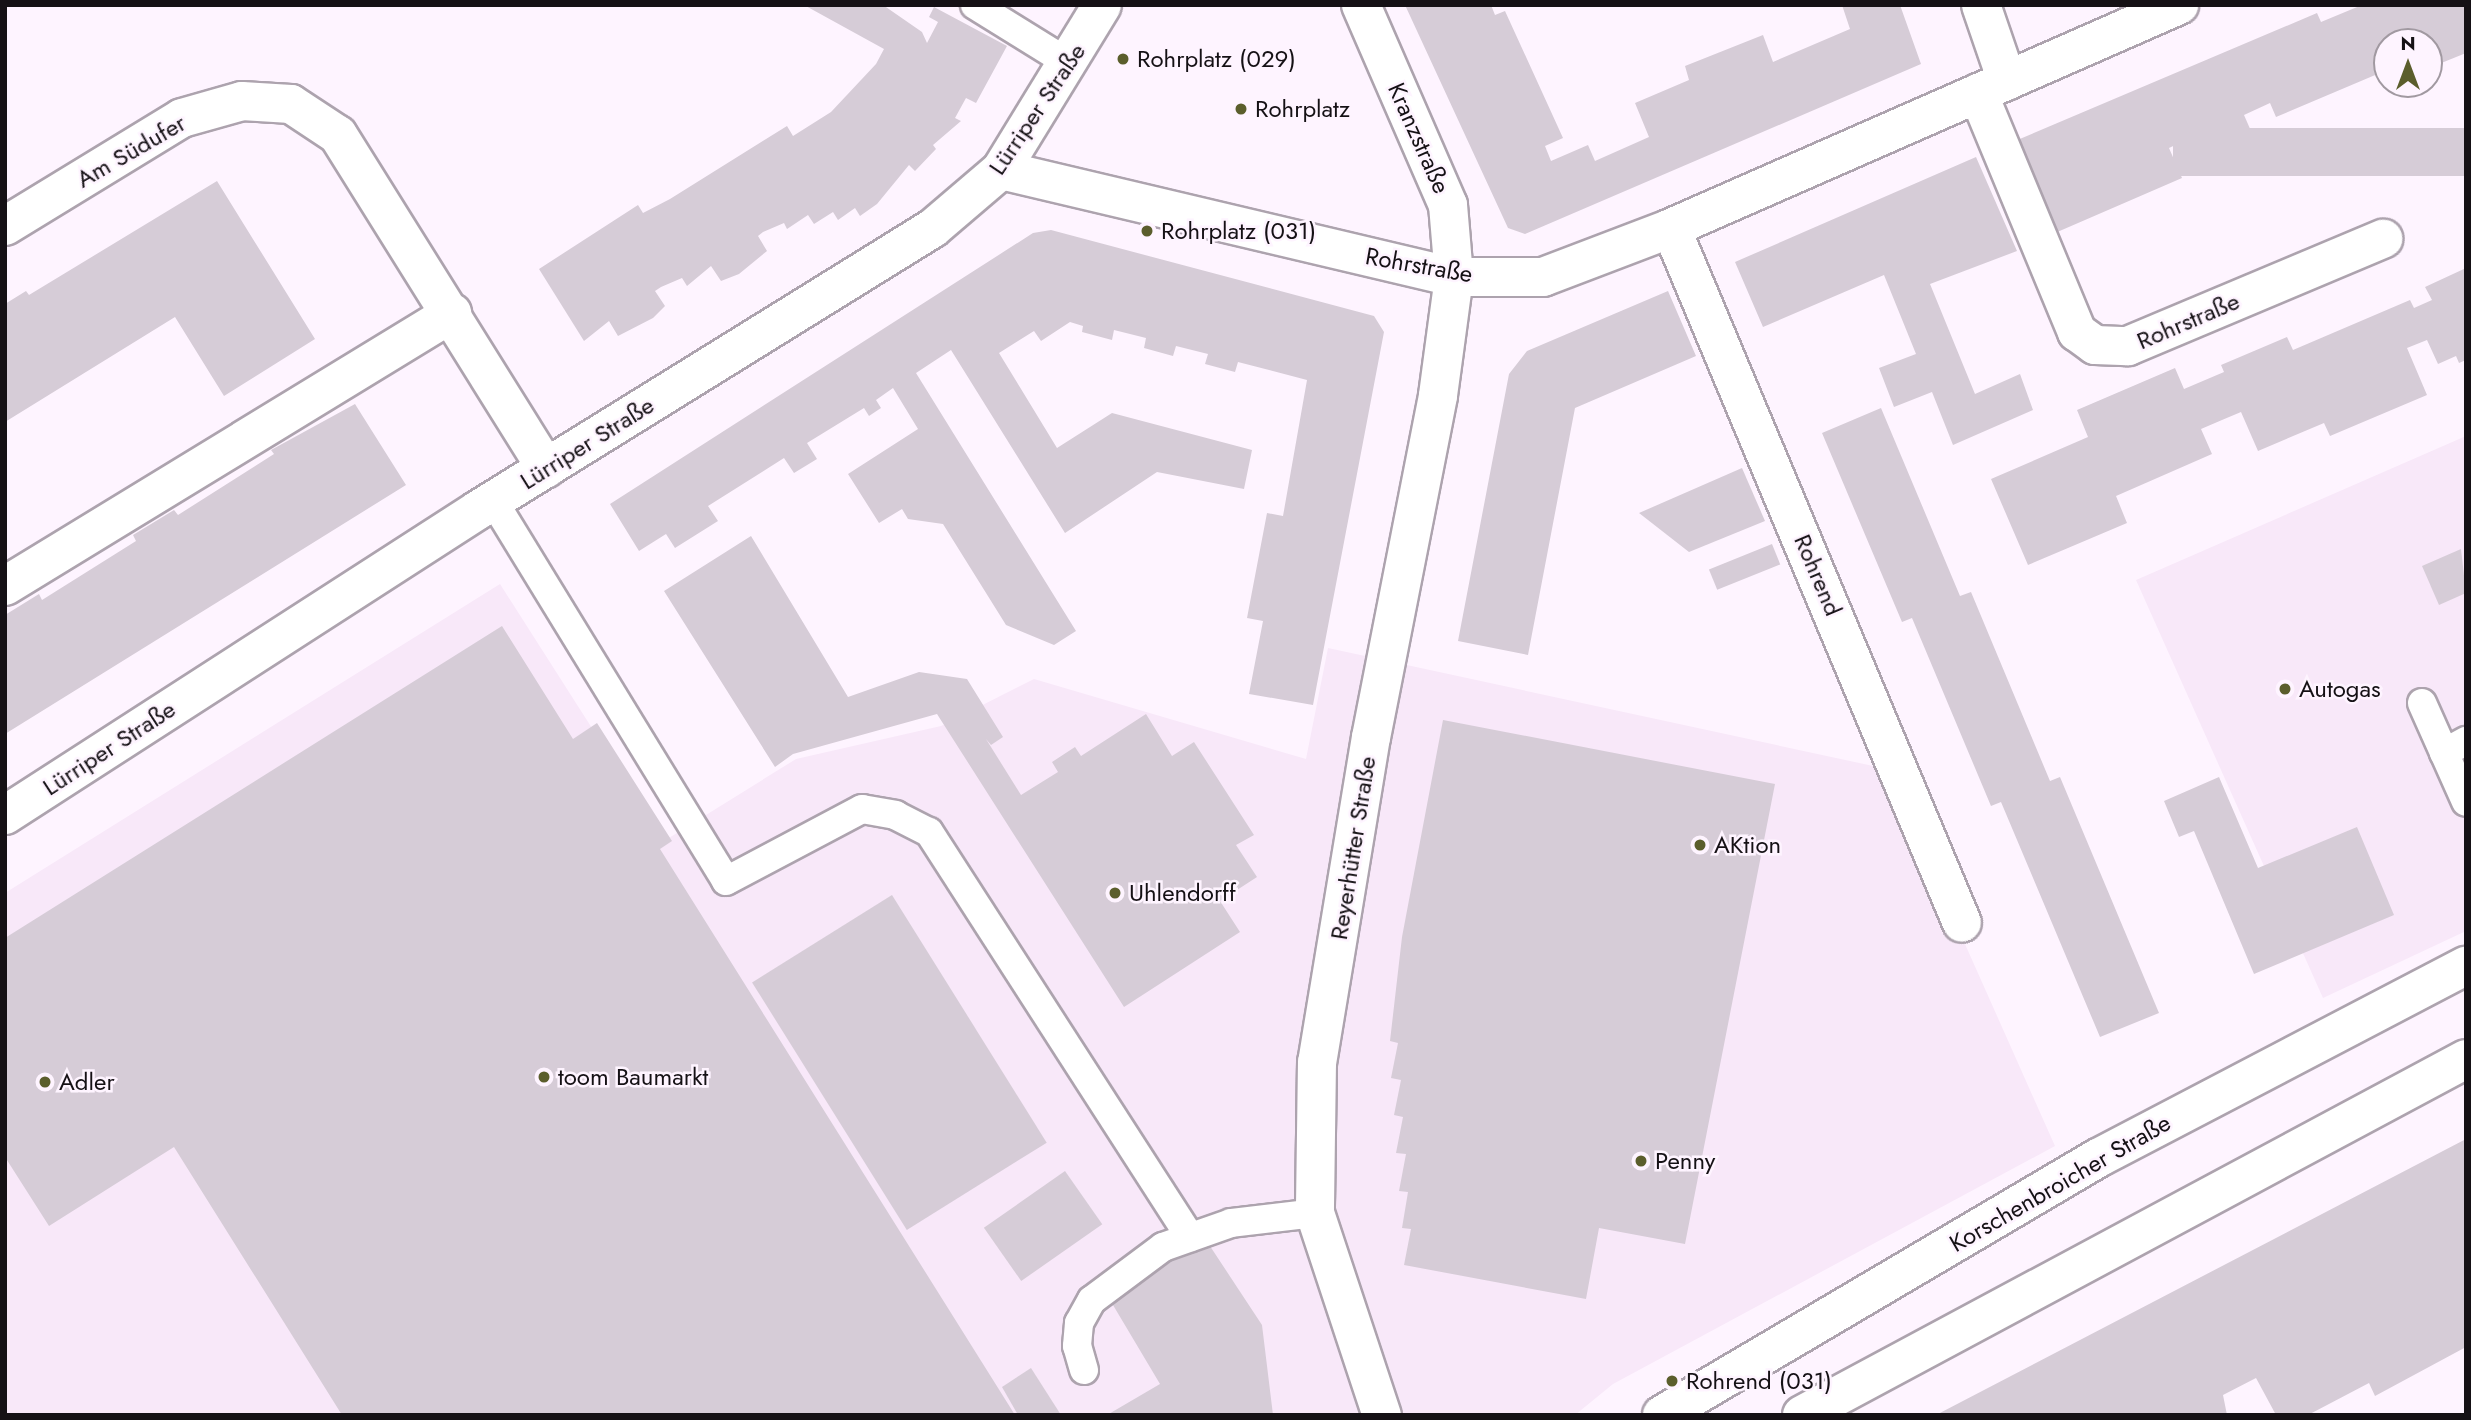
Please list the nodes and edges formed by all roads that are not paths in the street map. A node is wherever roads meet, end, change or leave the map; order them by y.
1 (975, 5) edge
2 (1102, 5) edge
3 (1361, 5) edge
4 (1982, 5) edge
5 (2179, 5) edge
6 (1070, 64) junction
7 (1992, 87) junction
8 (1000, 170) junction
9 (5, 226) edge
10 (1671, 228) junction
11 (2383, 239) dead end
12 (1454, 277) junction
13 (452, 313) junction
14 (546, 468) junction
15 (494, 502) junction
16 (5, 586) edge
17 (2422, 703) dead end
18 (2455, 747) edge
19 (2466, 802) edge
20 (5, 816) edge
21 (1962, 923) dead end
22 (2466, 966) edge
23 (2466, 1059) edge
24 (1315, 1213) junction
25 (1190, 1237) junction
26 (1084, 1370) dead end
27 (1382, 1415) edge
28 (1662, 1415) edge
29 (1802, 1415) edge

1 - 6 lane
2 - 6 street, Lürriper Straße
3 - 12 street, Kranzstraße
4 - 7 street
5 - 7 street, Rohrstraße
6 - 8 street, Lürriper Straße
7 - 10 street, Rohrstraße
7 - 11 street, Rohrstraße
8 - 12 street, Rohrstraße
8 - 14 street, Lürriper Straße
9 - 13 street, Am Südufer
10 - 12 street, Rohrstraße
10 - 21 street, Rohrend
12 - 24 street, Reyerhütter Straße
13 - 14 street, Am Südufer
13 - 16 street
14 - 15 street, Lürriper Straße
15 - 20 street, Lürriper Straße
15 - 25 lane
17 - 18 lane
18 - 19 lane
22 - 28 street, Korschenbroicher Straße
23 - 29 street
24 - 25 lane
24 - 27 street, Reyerhütter Straße
25 - 26 lane

